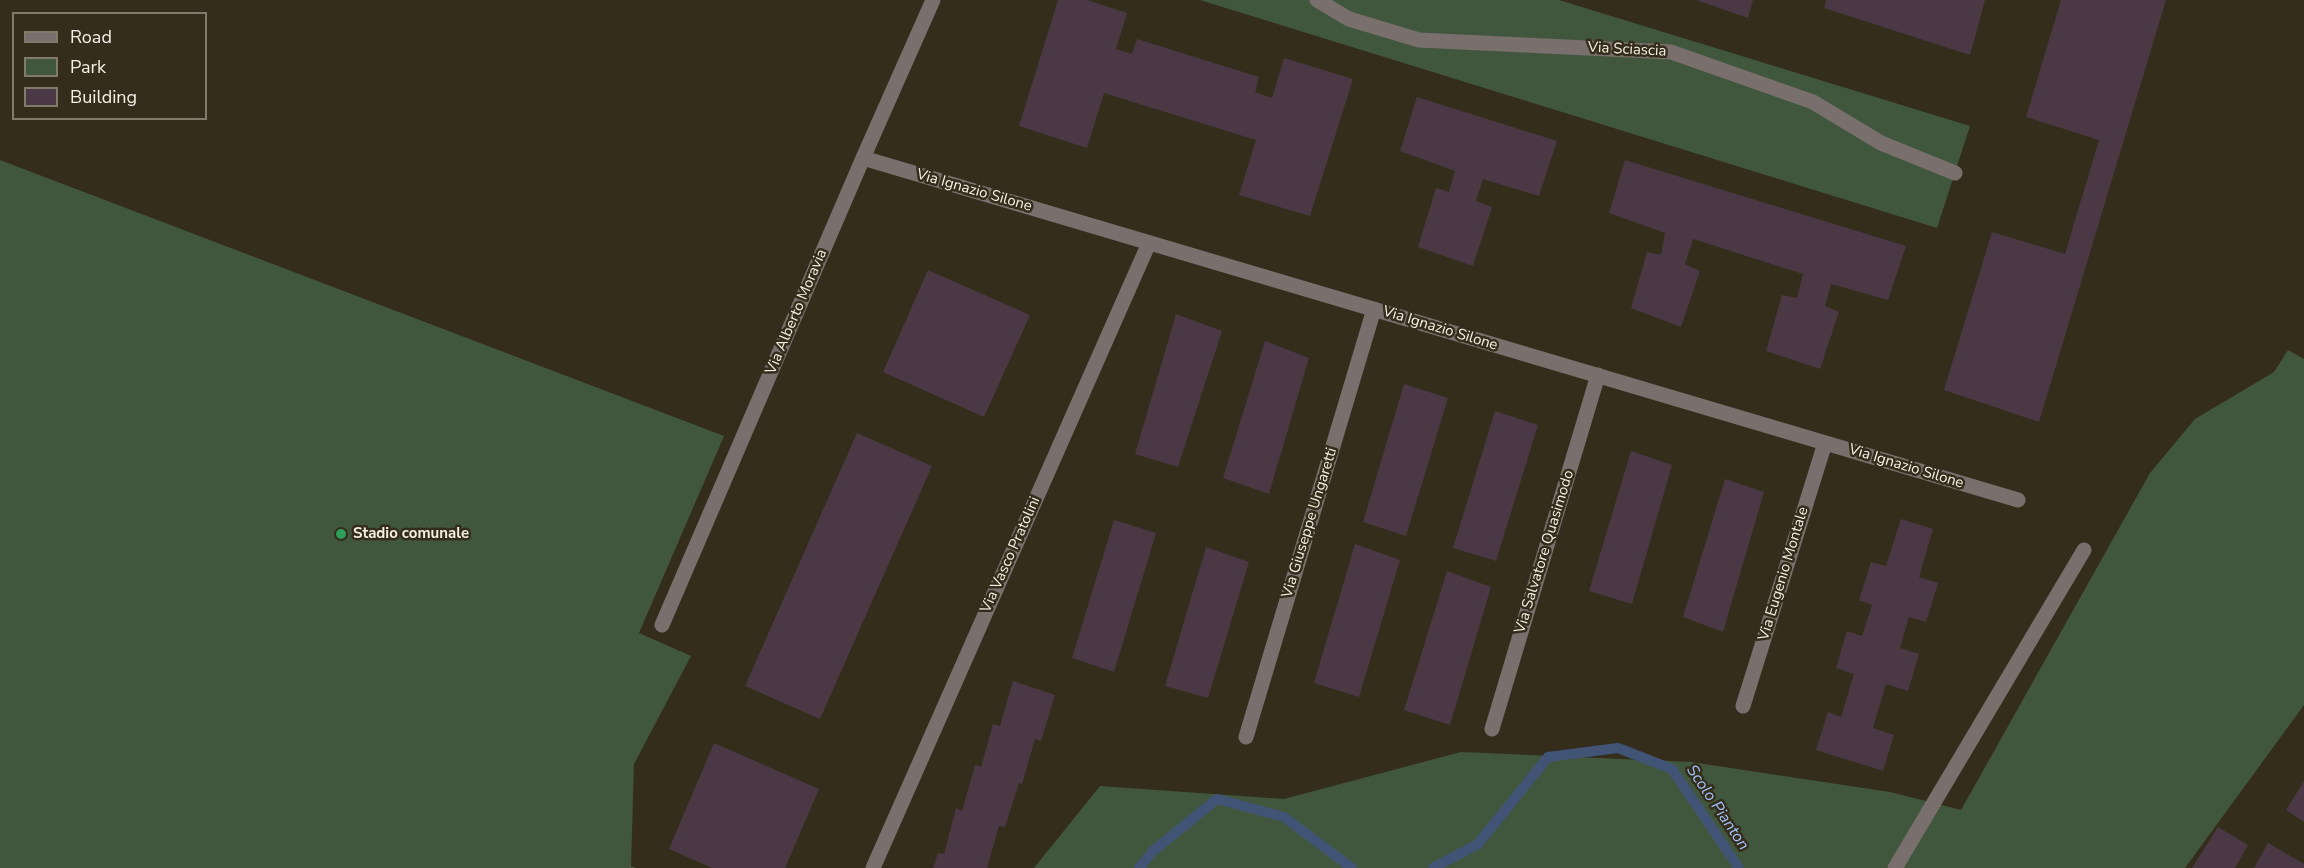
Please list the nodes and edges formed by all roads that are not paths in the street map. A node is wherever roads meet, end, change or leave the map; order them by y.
1 (933, 0) edge
2 (1317, 0) edge
3 (863, 158) junction
4 (1955, 173) dead end
5 (1149, 243) junction
6 (1374, 309) junction
7 (1598, 375) junction
8 (1826, 443) junction
9 (2018, 500) dead end
10 (2084, 550) dead end
11 (662, 625) dead end
12 (1743, 706) dead end
13 (1492, 729) dead end
14 (1246, 737) dead end
15 (873, 868) edge
16 (1895, 868) edge

1 - 3 street, Via Alberto Moravia
2 - 4 street, Via Sciascia
3 - 5 street, Via Ignazio Silone
3 - 11 street, Via Alberto Moravia
5 - 6 street, Via Ignazio Silone
5 - 15 street, Via Vasco Pratolini
6 - 7 street, Via Ignazio Silone
6 - 14 street, Via Giuseppe Ungaretti
7 - 8 street, Via Ignazio Silone
7 - 13 street, Via Salvatore Quasimodo
8 - 9 street, Via Ignazio Silone
8 - 12 street, Via Eugenio Montale
10 - 16 street

